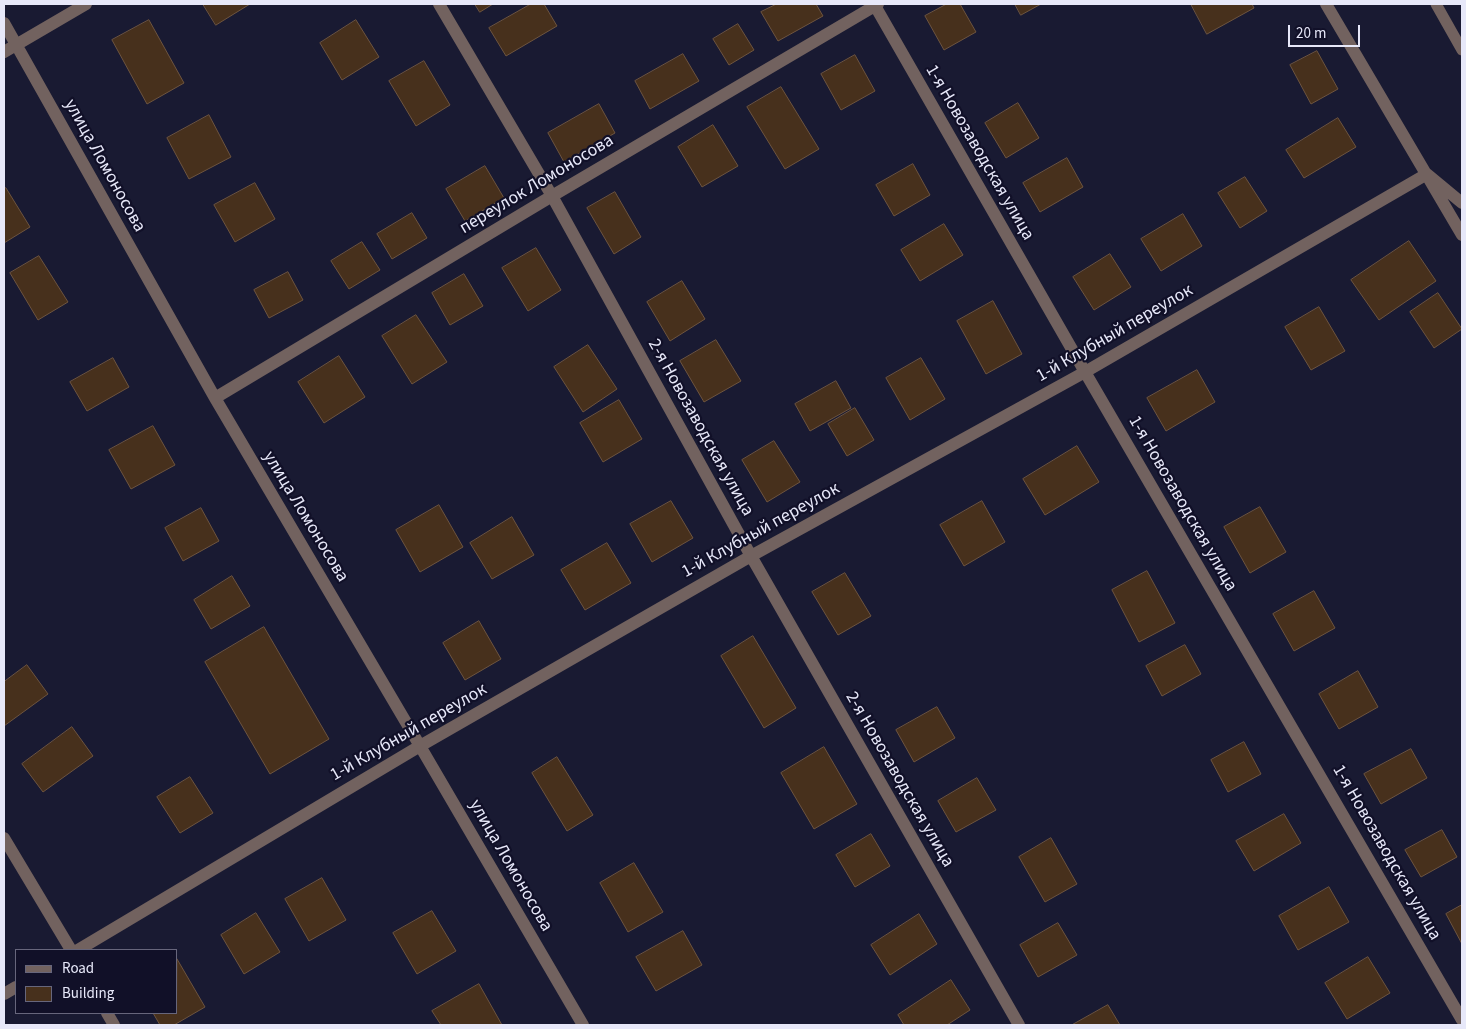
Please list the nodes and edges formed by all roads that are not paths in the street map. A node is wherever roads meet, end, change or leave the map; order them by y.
1 (86, 4) edge
2 (439, 4) edge
3 (875, 4) edge
4 (1326, 4) edge
5 (1436, 4) edge
6 (4, 23) edge
7 (16, 45) junction
8 (1462, 50) edge
9 (4, 52) edge
10 (1427, 174) junction
11 (552, 196) junction
12 (1462, 202) edge
13 (1462, 234) edge
14 (1085, 372) junction
15 (215, 398) junction
16 (751, 556) junction
17 (420, 746) junction
18 (4, 838) edge
19 (70, 949) edge
20 (80, 949) edge
21 (15, 988) edge
22 (4, 994) edge
23 (107, 1014) edge
24 (1462, 1020) edge
25 (114, 1025) edge
26 (582, 1025) edge
27 (1019, 1025) edge

1 - 7 street
2 - 11 street, 2-я Новозаводская улица
3 - 11 street, переулок Ломоносова
3 - 14 street, 1-я Новозаводская улица
4 - 10 street
5 - 8 lane
6 - 7 street, улица Ломоносова
7 - 9 street
7 - 15 street, улица Ломоносова
10 - 12 street
10 - 13 street
10 - 14 street, 1-й Клубный переулок
11 - 15 street, переулок Ломоносова
11 - 16 street, 2-я Новозаводская улица
14 - 16 street, 1-й Клубный переулок
14 - 24 street, 1-я Новозаводская улица
15 - 17 street, улица Ломоносова
16 - 17 street, 1-й Клубный переулок
16 - 27 street, 2-я Новозаводская улица
17 - 20 street, 1-й Клубный переулок
17 - 26 street, улица Ломоносова
18 - 19 street
21 - 22 street
23 - 25 street

